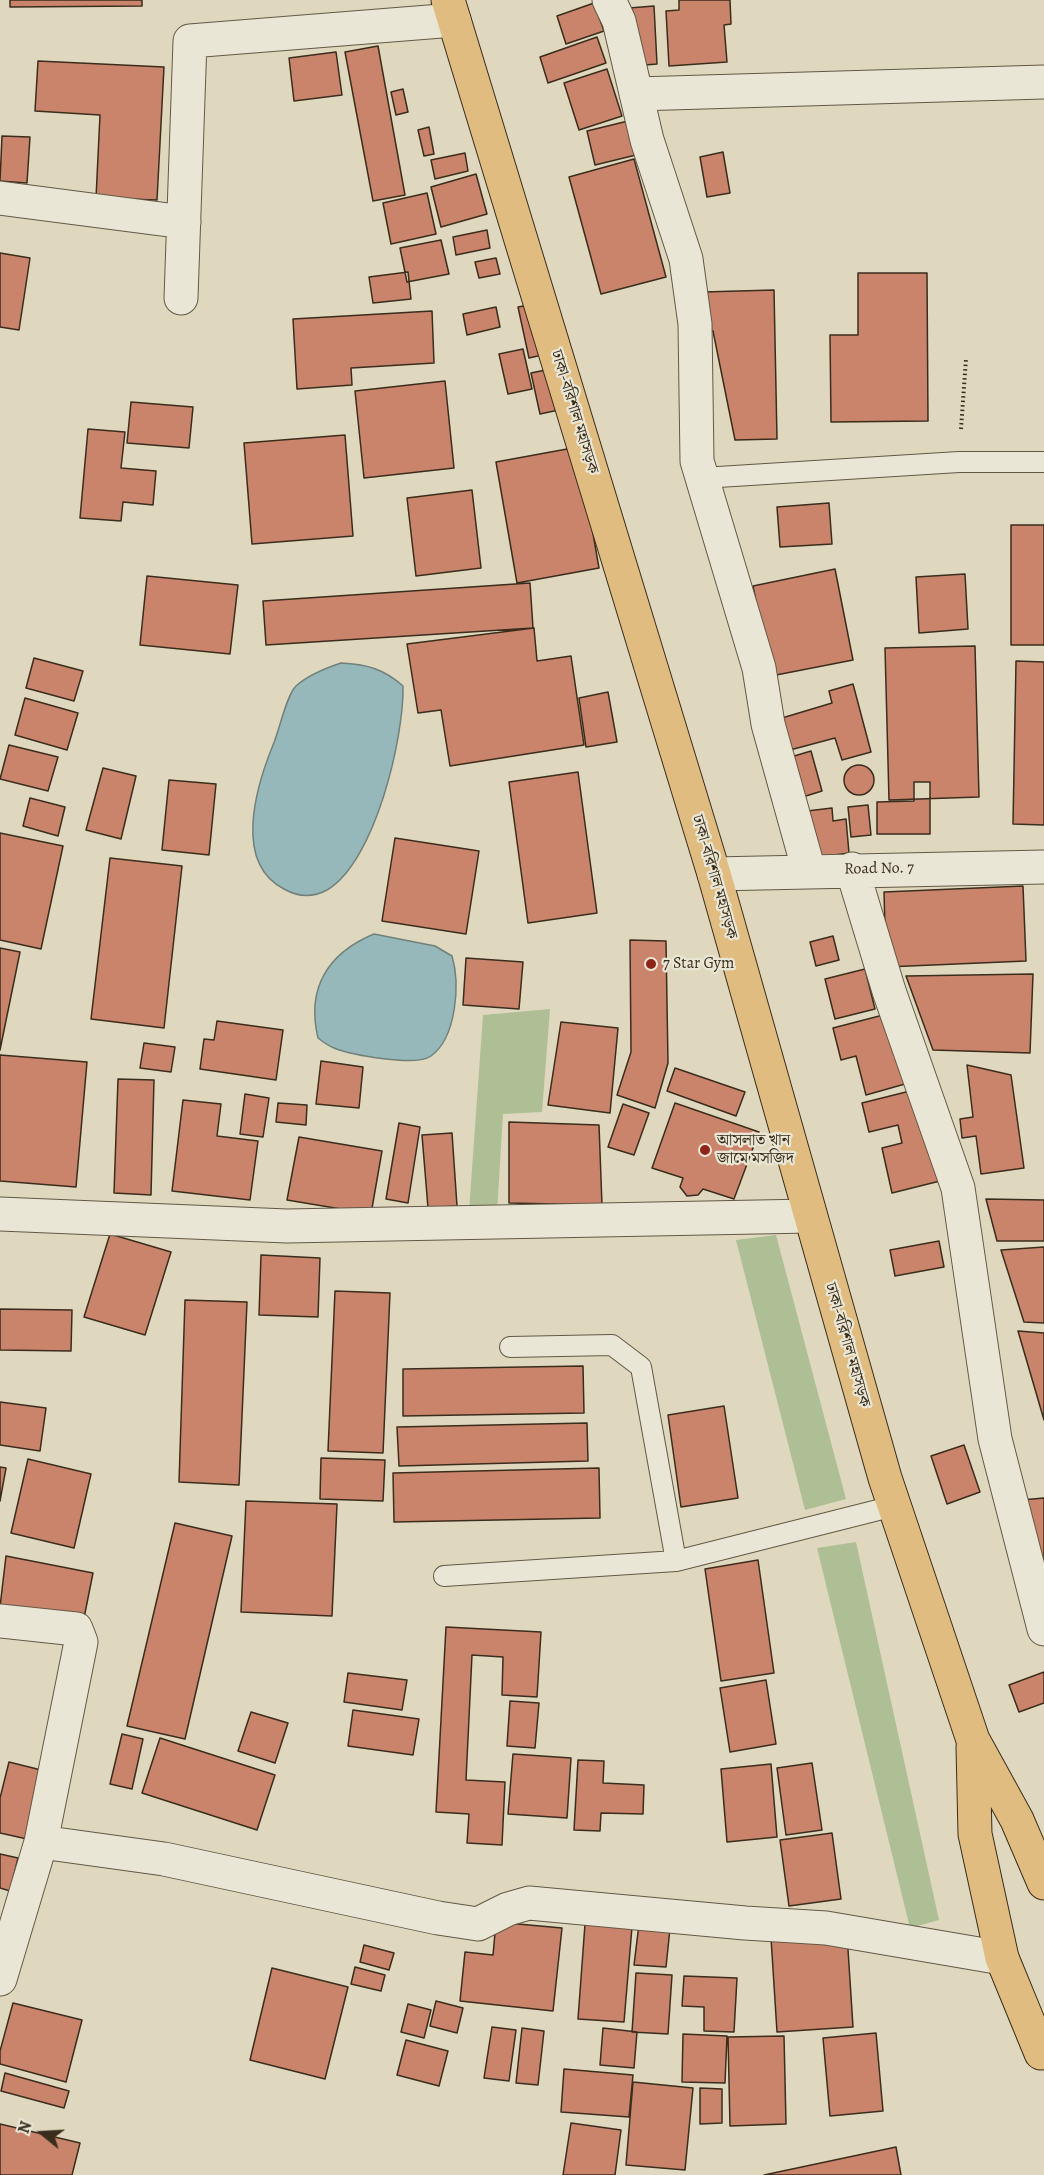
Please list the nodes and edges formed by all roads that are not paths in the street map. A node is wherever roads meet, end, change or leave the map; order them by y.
1 (609, 0) edge
2 (451, 10) edge
3 (1044, 82) edge
4 (636, 94) junction
5 (0, 198) edge
6 (184, 222) junction
7 (181, 298) dead end
8 (1044, 462) edge
9 (702, 478) junction
10 (1044, 867) edge
11 (852, 869) junction
12 (809, 871) junction
13 (714, 874) junction
14 (0, 1214) edge
15 (810, 1216) junction
16 (510, 1347) dead end
17 (894, 1506) junction
18 (676, 1561) junction
19 (444, 1576) dead end
20 (0, 1621) edge
21 (1044, 1629) edge
22 (973, 1740) junction
23 (41, 1842) junction
24 (1044, 1882) edge
25 (1002, 1958) junction
26 (0, 1979) edge
27 (1043, 2053) edge

1 - 4 street
2 - 6 street
2 - 13 highway, ঢাকা-বরিশাল মহাসড়ক
3 - 4 street
4 - 9 street
5 - 6 street
6 - 7 street
8 - 9 lane
9 - 12 street
10 - 11 street, Road No. 7
11 - 12 street, Road No. 7
11 - 21 street
12 - 13 street, Road No. 7
13 - 15 highway, ঢাকা-বরিশাল মহাসড়ক
14 - 15 street
15 - 17 highway, ঢাকা-বরিশাল মহাসড়ক
16 - 18 lane
17 - 18 lane
17 - 22 highway, ঢাকা-বরিশাল মহাসড়ক
18 - 19 lane
20 - 23 street
22 - 24 highway, ঢাকা-বরিশাল মহাসড়ক
22 - 25 highway
23 - 25 street
23 - 26 street
25 - 27 highway

